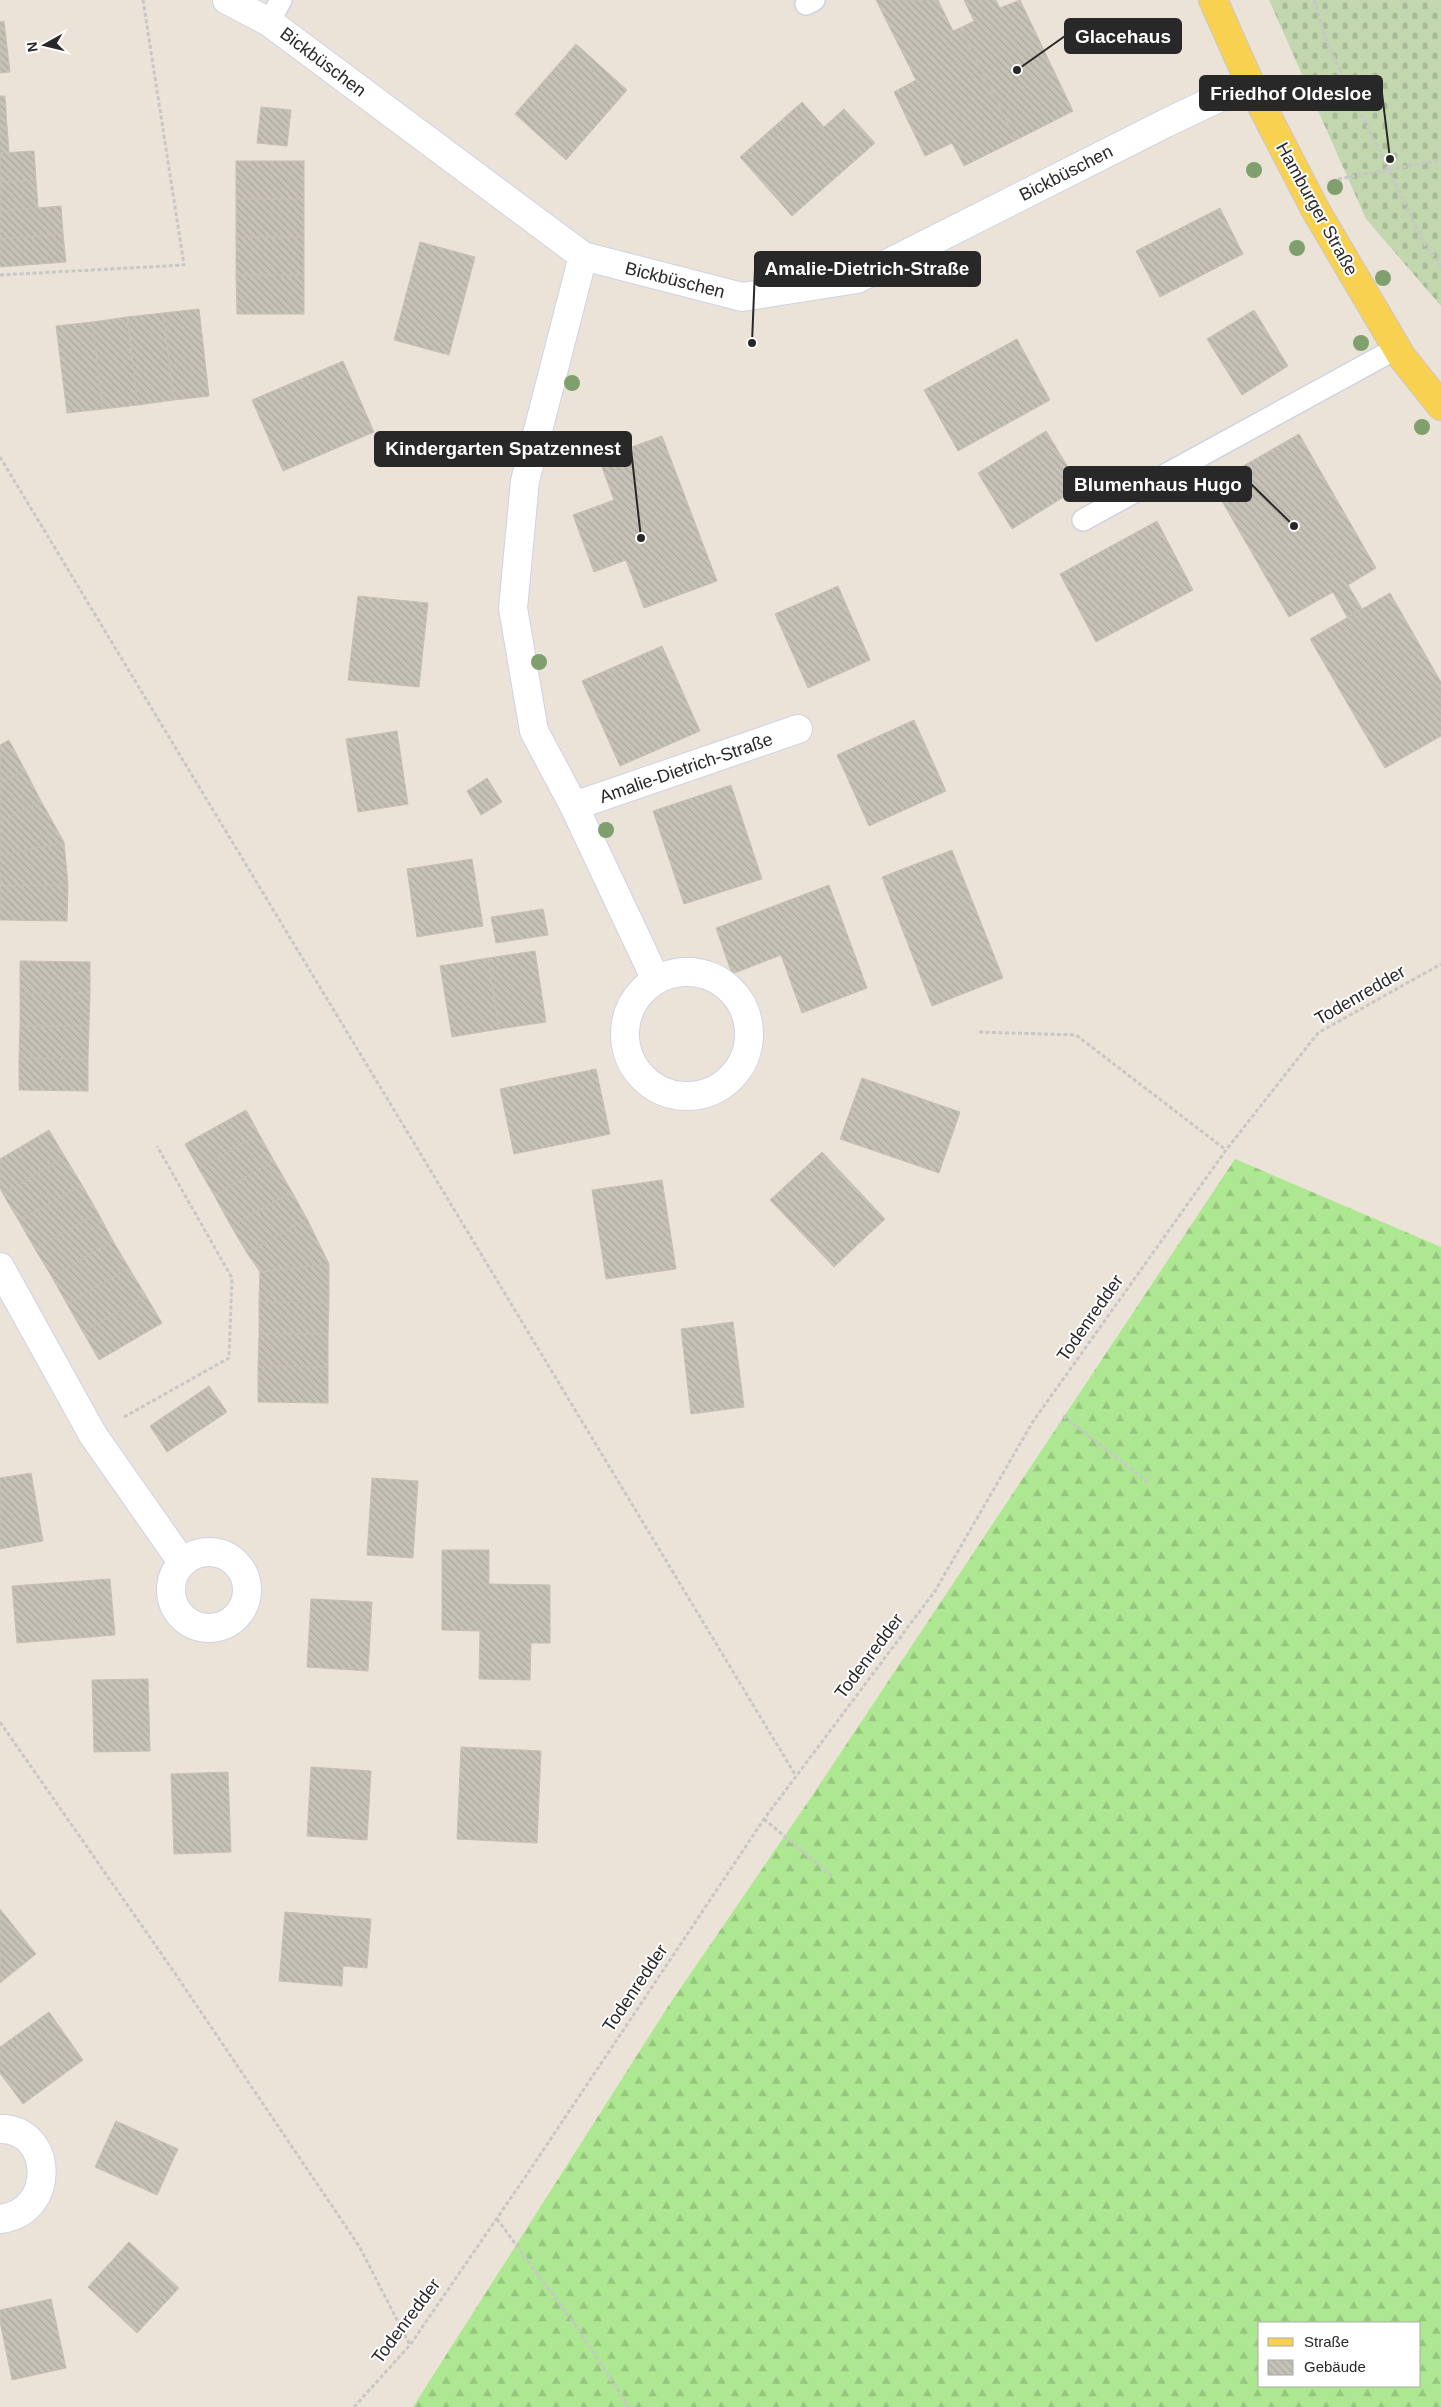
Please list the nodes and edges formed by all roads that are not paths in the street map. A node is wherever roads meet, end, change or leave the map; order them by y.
1 (227, 0) edge
2 (1213, 0) edge
3 (275, 11) edge
4 (1250, 83) junction
5 (582, 256) junction
6 (1398, 348) junction
7 (1441, 406) edge
8 (1083, 520) dead end
9 (798, 729) dead end
10 (574, 806) junction
11 (656, 980) junction
12 (0, 1266) edge
13 (182, 1562) dead end
14 (0, 2129) edge
15 (0, 2219) edge

1 - 3 street, Bickbüschen
2 - 4 main road, Hamburger Straße
3 - 5 street, Bickbüschen
4 - 5 street, Bickbüschen
4 - 6 main road, Hamburger Straße
5 - 10 street, Amalie-Dietrich-Straße
6 - 7 main road, Hamburger Straße
6 - 8 lane
9 - 10 street, Amalie-Dietrich-Straße
10 - 11 street, Amalie-Dietrich-Straße
11 - 11 street
12 - 13 street
14 - 15 street

